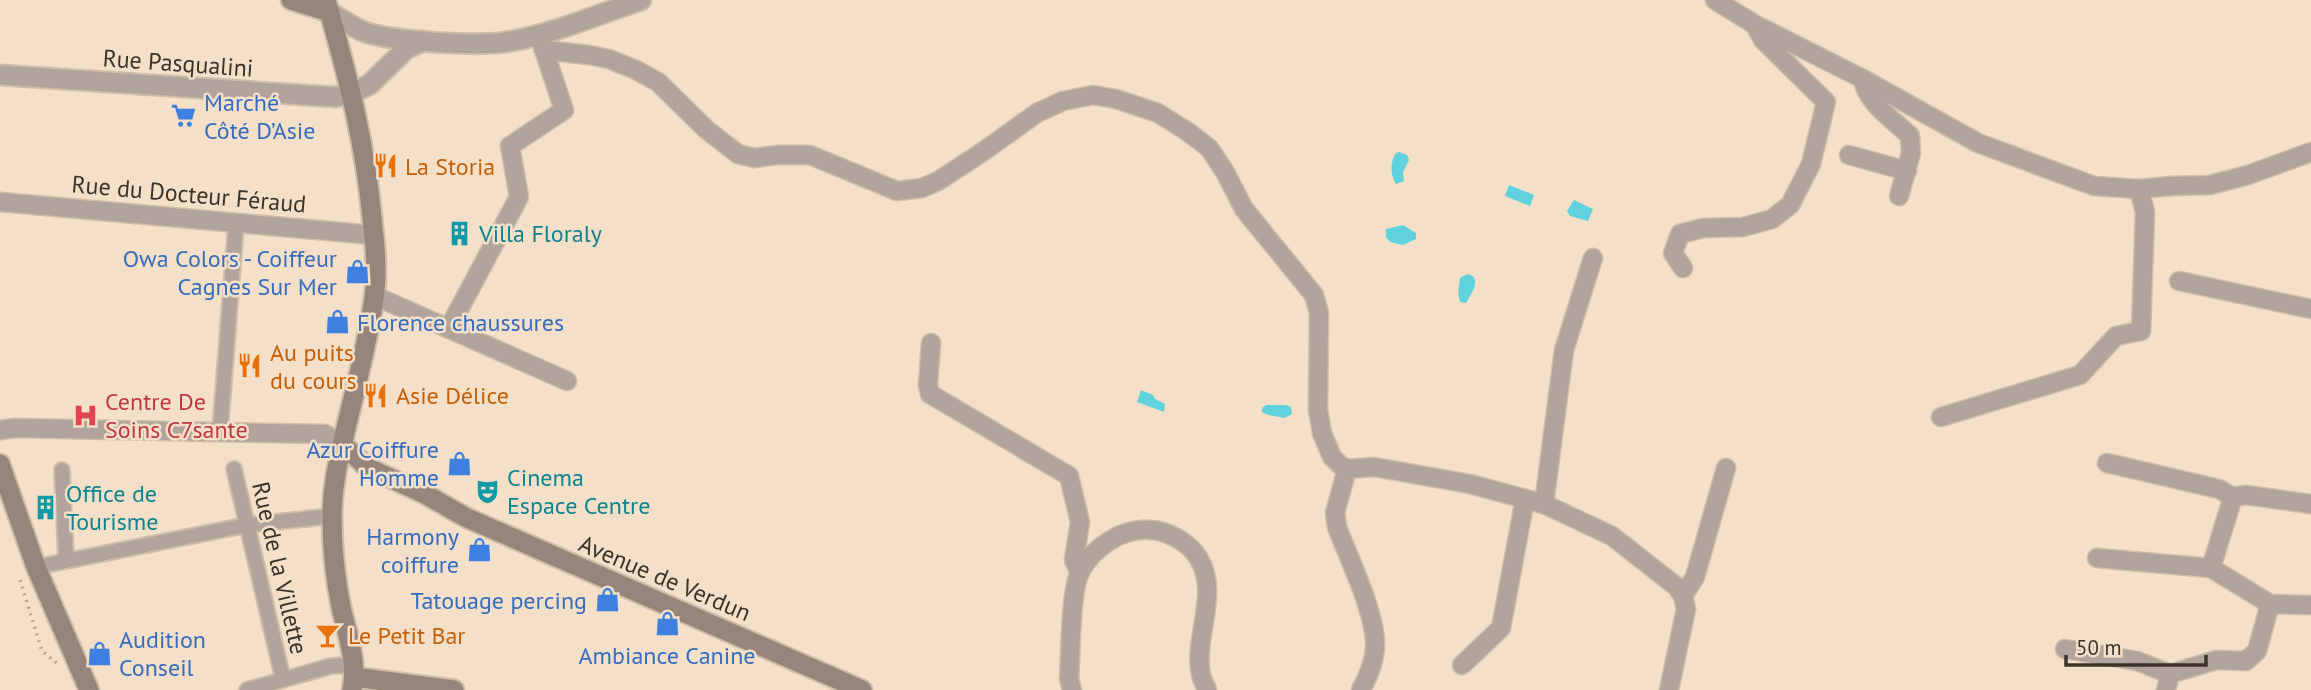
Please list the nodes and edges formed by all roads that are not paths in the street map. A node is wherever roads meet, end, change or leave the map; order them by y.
1 (291, 0) edge
2 (641, 0) edge
3 (1716, 0) edge
4 (327, 6) edge
5 (1754, 24) junction
6 (423, 41) junction
7 (541, 42) junction
8 (0, 75) edge
9 (1863, 79) junction
10 (353, 93) junction
11 (2311, 152) edge
12 (1849, 155) dead end
13 (1907, 171) junction
14 (2139, 189) junction
15 (1899, 196) dead end
16 (0, 202) edge
17 (236, 224) junction
18 (374, 235) junction
19 (1593, 258) dead end
20 (1683, 268) dead end
21 (2179, 281) dead end
22 (375, 296) junction
23 (2311, 309) edge
24 (449, 328) junction
25 (931, 343) dead end
26 (567, 381) dead end
27 (1941, 417) dead end
28 (0, 430) edge
29 (220, 432) junction
30 (342, 444) junction
31 (2107, 463) dead end
32 (0, 464) edge
33 (234, 468) dead end
34 (1726, 468) dead end
35 (1348, 469) junction
36 (62, 470) dead end
37 (2233, 497) junction
38 (1525, 499) junction
39 (1544, 504) junction
40 (2311, 504) edge
41 (332, 516) junction
42 (247, 525) junction
43 (2097, 558) dead end
44 (66, 559) junction
45 (36, 567) junction
46 (2211, 568) junction
47 (1080, 573) junction
48 (1684, 596) junction
49 (2270, 604) junction
50 (2311, 605) edge
51 (2065, 649) dead end
52 (1461, 665) dead end
53 (283, 678) junction
54 (356, 681) edge
55 (2168, 682) edge
56 (89, 690) edge
57 (247, 690) edge
58 (454, 690) edge
59 (862, 690) edge
60 (1072, 690) edge
61 (1206, 690) edge
62 (1361, 690) edge
63 (1669, 690) edge

1 - 4 main road
2 - 7 street
3 - 5 street
4 - 6 street
4 - 10 main road
5 - 9 street
5 - 20 street
6 - 7 street
6 - 10 street
7 - 24 street
7 - 35 street
8 - 10 street, Rue Pasqualini
9 - 13 street
9 - 14 street
10 - 18 main road
11 - 14 street
12 - 13 street
13 - 15 street
14 - 27 street
16 - 17 street, Rue du Docteur Féraud
17 - 18 street, Rue du Docteur Féraud
17 - 29 street
18 - 22 main road
19 - 39 street
21 - 23 street
22 - 24 street
22 - 30 main road
24 - 26 street
25 - 47 street
28 - 29 street
29 - 30 street
30 - 41 main road
30 - 59 main road, Avenue de Verdun
31 - 37 street
32 - 45 main road
33 - 42 street, Rue de la Villette
34 - 48 street
35 - 38 street
35 - 62 street
36 - 44 street
37 - 40 street
37 - 46 street
38 - 39 street
38 - 52 street
39 - 48 street
41 - 42 street
41 - 54 main road
42 - 44 street
42 - 53 street, Rue de la Villette
43 - 46 street
44 - 45 street
45 - 56 main road
46 - 49 street
47 - 60 street
47 - 61 street
48 - 63 street
49 - 50 street
49 - 55 street
51 - 55 street
53 - 54 street
53 - 57 street
54 - 58 main road

